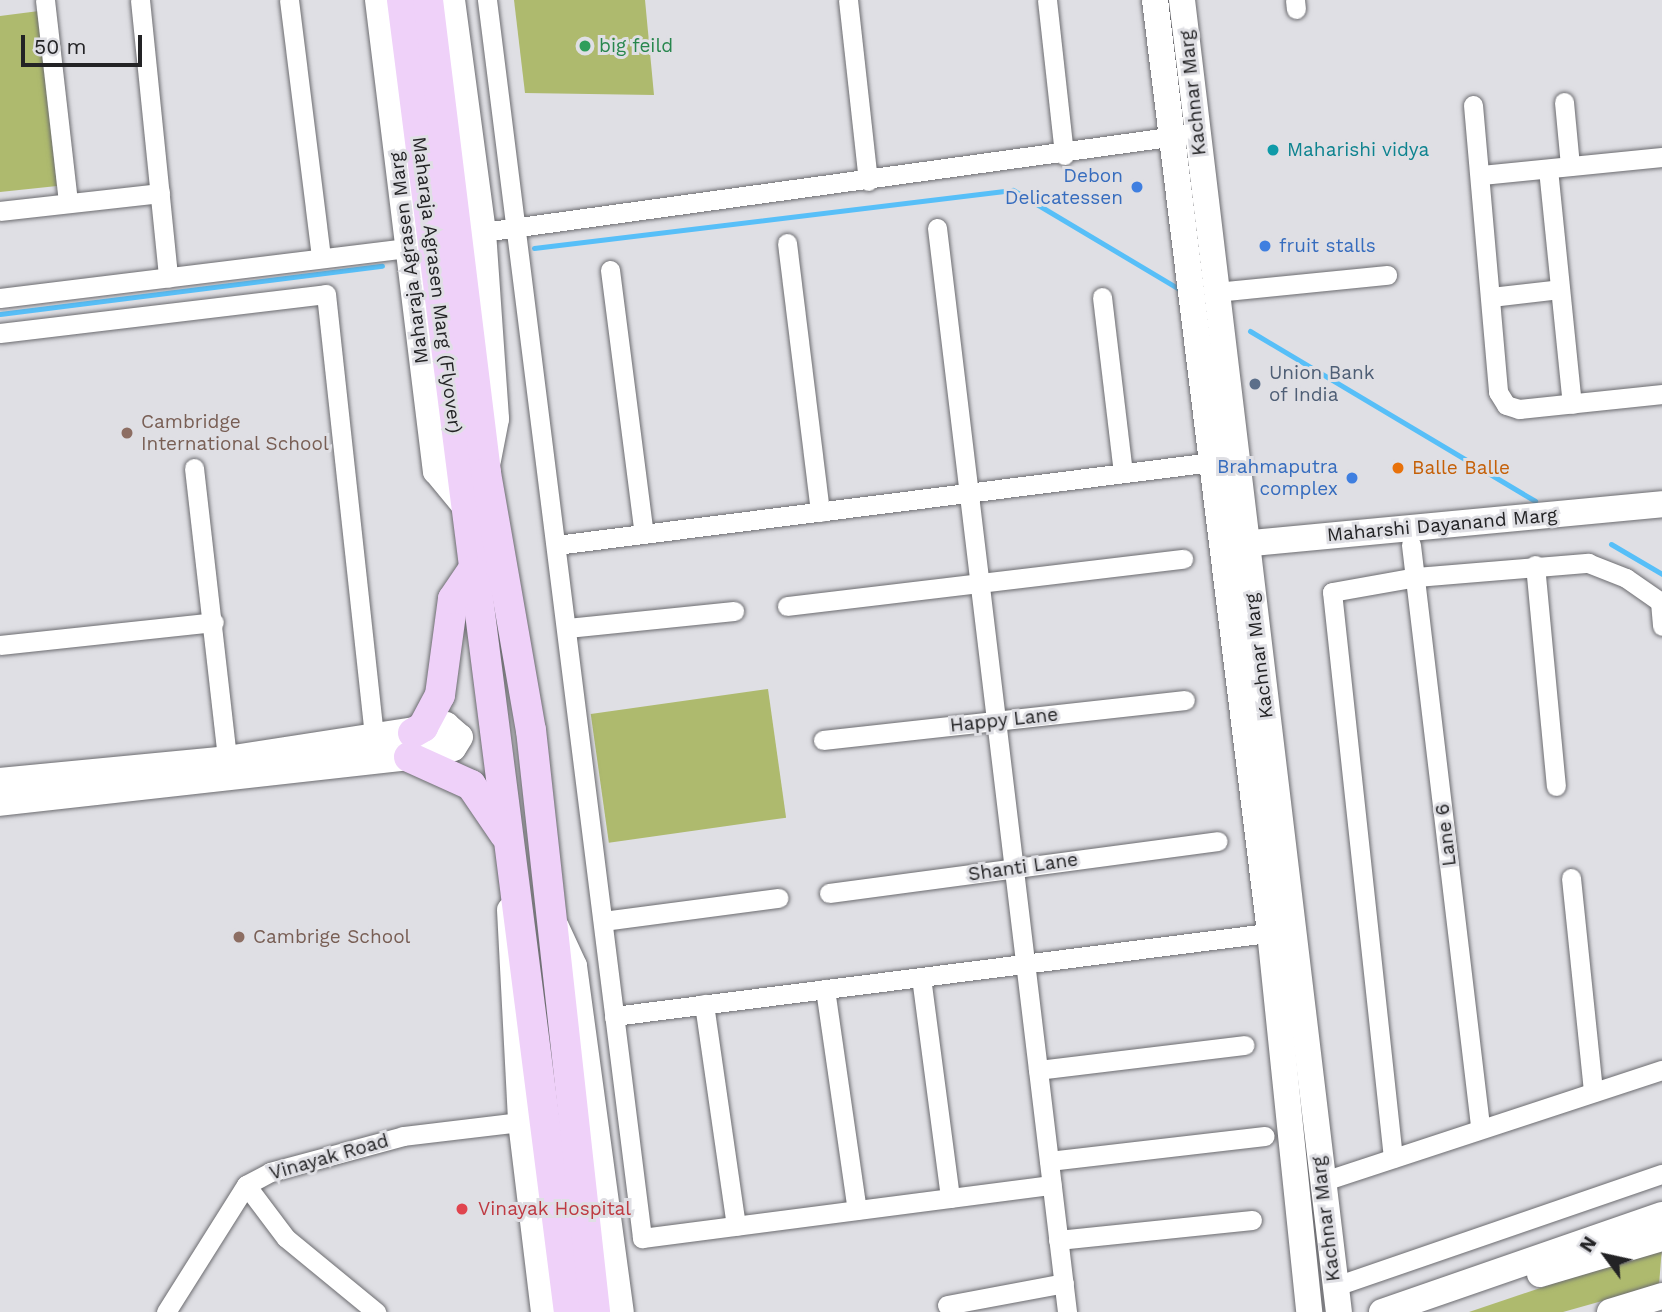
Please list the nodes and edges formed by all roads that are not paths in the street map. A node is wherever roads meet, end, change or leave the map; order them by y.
1 (45, 0) edge
2 (140, 0) edge
3 (289, 0) edge
4 (378, 0) edge
5 (402, 0) edge
6 (428, 0) edge
7 (452, 0) edge
8 (487, 0) edge
9 (848, 0) edge
10 (1047, 0) edge
11 (1155, 0) edge
12 (1182, 0) edge
13 (1564, 102) dead end
14 (1473, 105) dead end
15 (1185, 135) junction
16 (1064, 155) junction
17 (1662, 157) edge
18 (1570, 166) junction
19 (1548, 169) junction
20 (1481, 175) junction
21 (868, 181) junction
22 (160, 193) junction
23 (68, 203) junction
24 (0, 211) edge
25 (518, 228) junction
26 (937, 229) dead end
27 (483, 232) junction
28 (787, 243) dead end
29 (407, 248) junction
30 (321, 258) junction
31 (610, 270) dead end
32 (1387, 275) dead end
33 (168, 278) junction
34 (1560, 289) junction
35 (1216, 292) junction
36 (1102, 296) dead end
37 (1491, 297) junction
38 (0, 298) edge
39 (0, 333) edge
40 (461, 372) junction
41 (1662, 394) edge
42 (1572, 404) junction
43 (1212, 462) junction
44 (194, 468) dead end
45 (485, 473) junction
46 (1123, 473) junction
47 (968, 493) junction
48 (1662, 504) edge
49 (465, 506) junction
50 (820, 512) junction
51 (1662, 521) edge
52 (644, 534) junction
53 (556, 545) junction
54 (1411, 545) junction
55 (1235, 553) junction
56 (1183, 559) dead end
57 (1535, 565) junction
58 (472, 571) junction
59 (1416, 577) junction
60 (979, 582) junction
61 (1661, 602) edge
62 (787, 606) dead end
63 (734, 611) dead end
64 (214, 622) junction
65 (1662, 626) edge
66 (567, 628) junction
67 (0, 645) edge
68 (1185, 700) dead end
69 (996, 721) junction
70 (374, 739) junction
71 (823, 740) dead end
72 (411, 745) junction
73 (227, 759) junction
74 (0, 781) edge
75 (1556, 786) dead end
76 (0, 803) edge
77 (1218, 841) dead end
78 (513, 852) junction
79 (1013, 869) junction
80 (1571, 878) dead end
81 (829, 893) dead end
82 (778, 898) dead end
83 (551, 916) junction
84 (603, 921) junction
85 (1281, 931) junction
86 (1025, 964) junction
87 (922, 977) junction
88 (825, 989) junction
89 (704, 1004) junction
90 (614, 1016) junction
91 (1244, 1045) dead end
92 (1038, 1069) junction
93 (1662, 1070) edge
94 (1593, 1092) junction
95 (521, 1122) junction
96 (1480, 1125) junction
97 (1265, 1136) dead end
98 (1393, 1158) junction
99 (1049, 1161) junction
100 (1662, 1174) edge
101 (1321, 1182) junction
102 (246, 1185) junction
103 (1052, 1185) junction
104 (950, 1198) junction
105 (857, 1210) junction
106 (1662, 1215) edge
107 (1252, 1220) dead end
108 (736, 1226) junction
109 (1662, 1238) edge
110 (1058, 1240) junction
111 (1497, 1275) junction
112 (1063, 1283) junction
113 (1662, 1296) edge
114 (1336, 1300) edge
115 (947, 1305) dead end
116 (166, 1312) edge
117 (376, 1312) edge
118 (544, 1312) edge
119 (569, 1312) edge
120 (595, 1312) edge
121 (621, 1312) edge
122 (1067, 1312) edge
123 (1309, 1312) edge
124 (1382, 1312) edge
125 (1610, 1312) edge

1 - 23 street
2 - 22 street
3 - 30 street
4 - 29 street, Maharaja Agrasen Marg
5 - 40 main road, Maharaja Agrasen Marg (Flyover)
6 - 40 main road, Maharaja Agrasen Marg (Flyover)
7 - 27 street
8 - 25 street
9 - 21 street
10 - 16 street
11 - 15 street, Kachnar Marg
12 - 15 street, Kachnar Marg
13 - 18 street
14 - 20 street
15 - 16 street
15 - 35 street, Kachnar Marg
15 - 43 street, Kachnar Marg
16 - 21 street
17 - 18 street
18 - 19 street
19 - 20 street
19 - 34 street
20 - 37 street
21 - 25 street
22 - 23 street
22 - 33 street
23 - 24 street
25 - 27 street
25 - 53 street
26 - 47 street
27 - 45 street
28 - 50 street
29 - 30 street
29 - 49 street, Maharaja Agrasen Marg
30 - 33 street
31 - 52 street
32 - 35 street
33 - 38 street
34 - 37 street
34 - 42 street
35 - 55 street, Kachnar Marg
36 - 46 street
37 - 42 street
39 - 70 street
40 - 45 main road, Maharaja Agrasen Marg (Flyover)
40 - 49 main road, Maharaja Agrasen Marg (Flyover)
41 - 42 street
43 - 46 street
43 - 55 street, Kachnar Marg
44 - 64 street
45 - 83 main road
46 - 47 street
47 - 50 street
47 - 60 street
48 - 55 street, Maharshi Dayanand Marg
49 - 58 main road, Maharaja Agrasen Marg (Flyover)
50 - 52 street
51 - 54 street, Maharshi Dayanand Marg
52 - 53 street
53 - 66 street
54 - 55 street, Maharshi Dayanand Marg
54 - 59 street, Lane 6
55 - 85 street, Kachnar Marg
56 - 60 street
57 - 59 street
57 - 61 street
57 - 75 street
58 - 72 main road
58 - 78 main road
59 - 96 street, Lane 6
59 - 98 street
60 - 62 street
60 - 69 street
61 - 65 street
63 - 66 street
64 - 67 street
64 - 73 street
66 - 84 street
68 - 69 street, Happy Lane
69 - 71 street, Happy Lane
69 - 79 street
70 - 72 street
70 - 73 street
72 - 76 street
72 - 78 main road
73 - 74 street
77 - 79 street, Shanti Lane
78 - 95 street
78 - 119 main road
79 - 81 street, Shanti Lane
79 - 86 street
80 - 94 street
82 - 84 street
83 - 120 main road
83 - 121 street
84 - 90 street
85 - 86 street
85 - 101 street, Kachnar Marg
85 - 123 street, Kachnar Marg
86 - 87 street
86 - 92 street
87 - 88 street
87 - 104 street
88 - 89 street
88 - 105 street
89 - 90 street
89 - 108 street
90 - 108 street
91 - 92 street
92 - 99 street
93 - 94 street
94 - 96 street
95 - 102 street, Vinayak Road
95 - 118 street
96 - 98 street
97 - 99 street
98 - 101 street
99 - 103 street
100 - 114 street
101 - 114 street, Kachnar Marg
102 - 116 street, Vinayak Road
102 - 117 street
103 - 104 street
103 - 110 street
104 - 105 street
105 - 108 street
106 - 111 street
107 - 110 street
109 - 111 street
110 - 112 street
111 - 124 street
112 - 115 street
112 - 122 street
113 - 125 street

